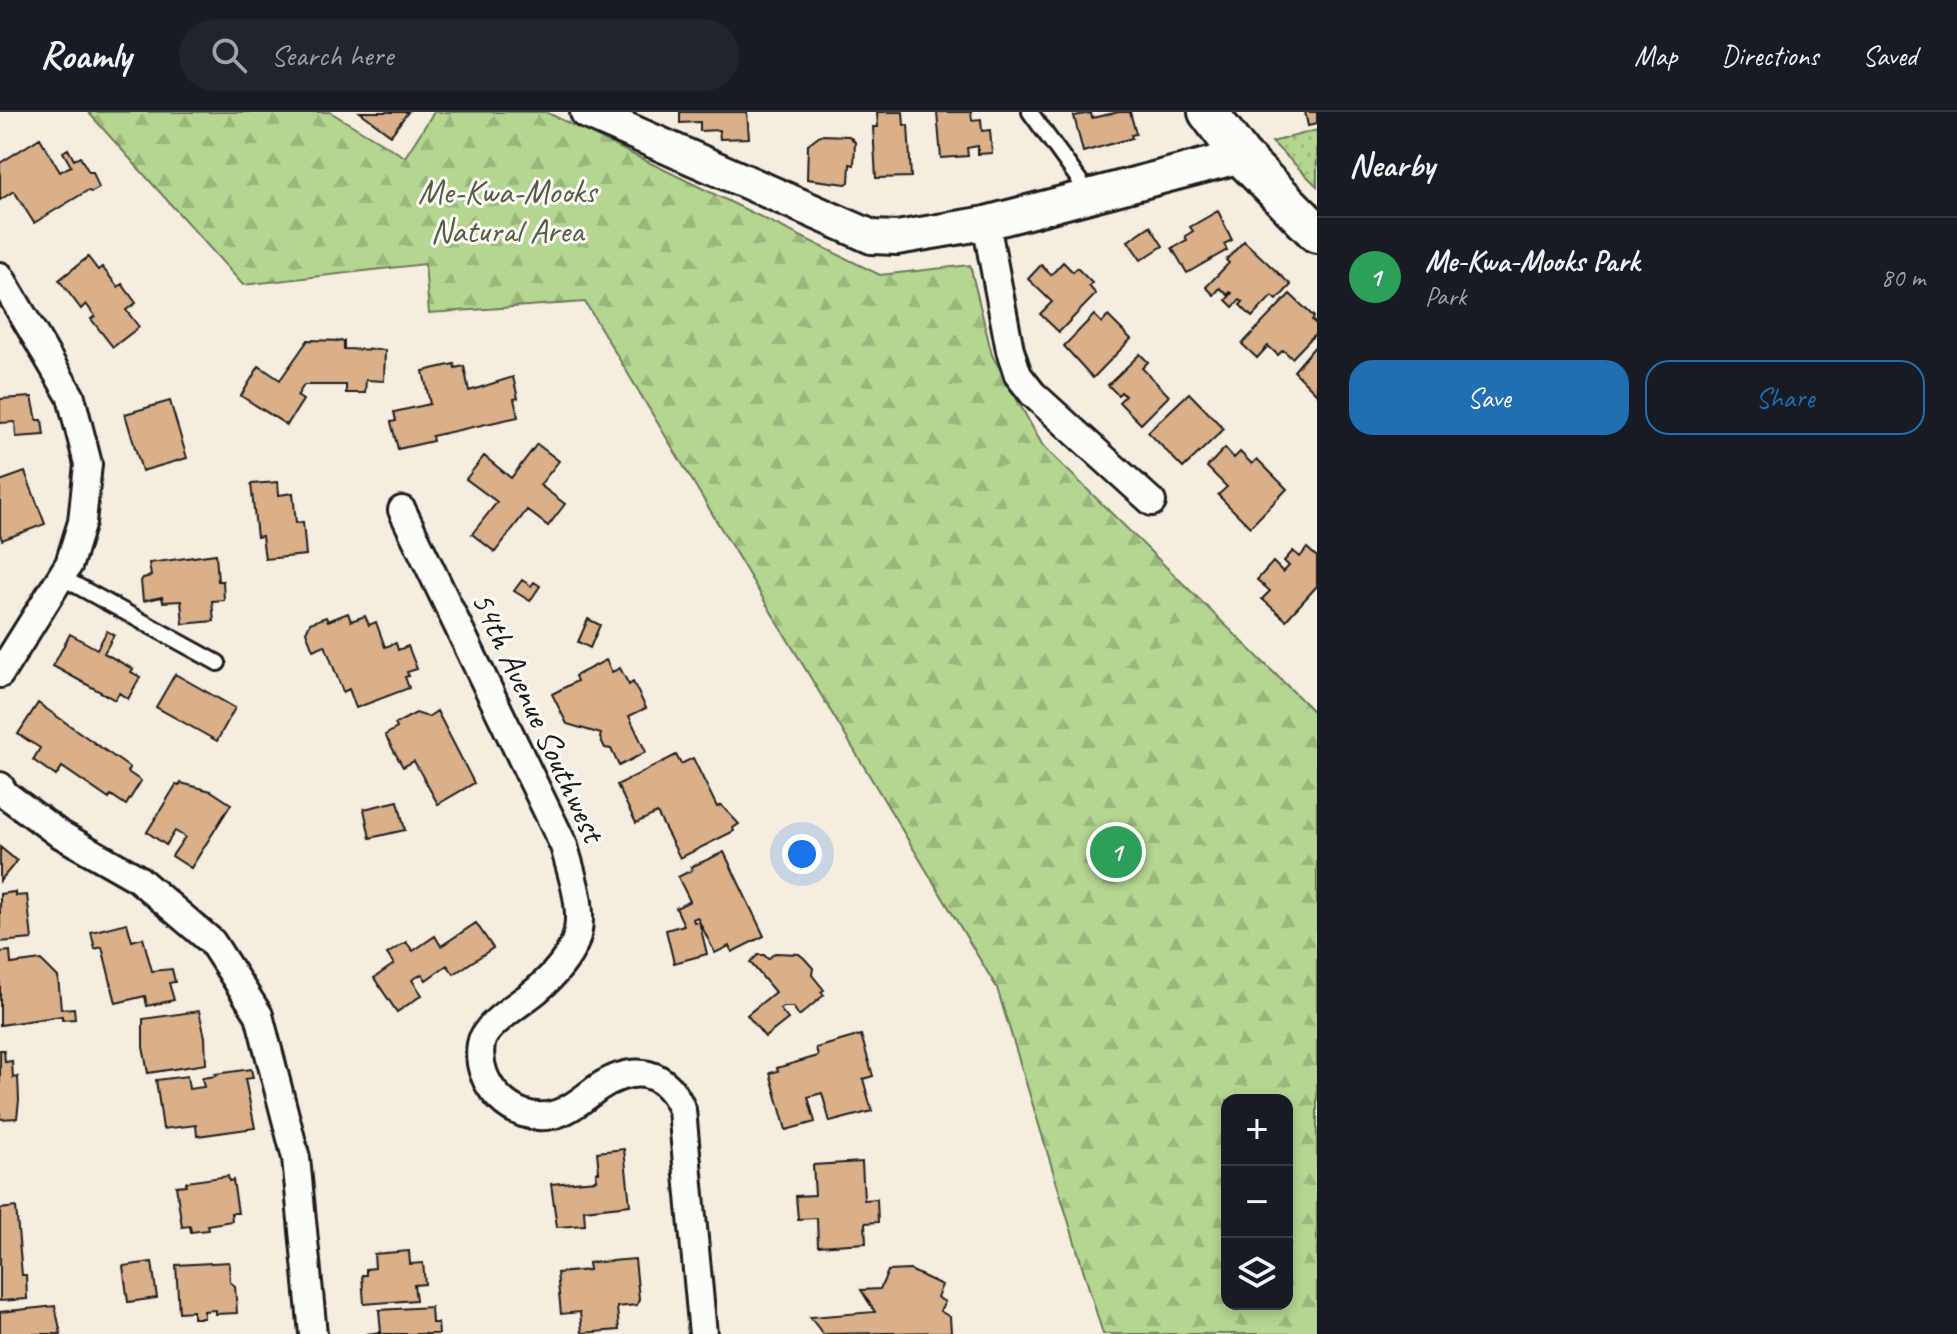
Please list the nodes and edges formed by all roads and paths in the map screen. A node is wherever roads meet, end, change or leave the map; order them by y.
1 (587, 112) edge
2 (1030, 112) edge
3 (1208, 112) edge
4 (1241, 156) junction
5 (1090, 196) junction
6 (986, 223) junction
7 (1317, 233) edge
8 (0, 276) edge
9 (1152, 502) dead end
10 (402, 510) dead end
11 (61, 577) junction
12 (218, 663) dead end
13 (0, 674) edge
14 (0, 786) edge
15 (313, 1334) edge
16 (703, 1334) edge

1 - 6 street
2 - 5 lane
3 - 4 main road
4 - 5 street
4 - 7 main road
5 - 6 street
6 - 9 street
8 - 11 street
10 - 16 street, 54th Avenue Southwest
11 - 12 lane
11 - 13 street
14 - 15 street

